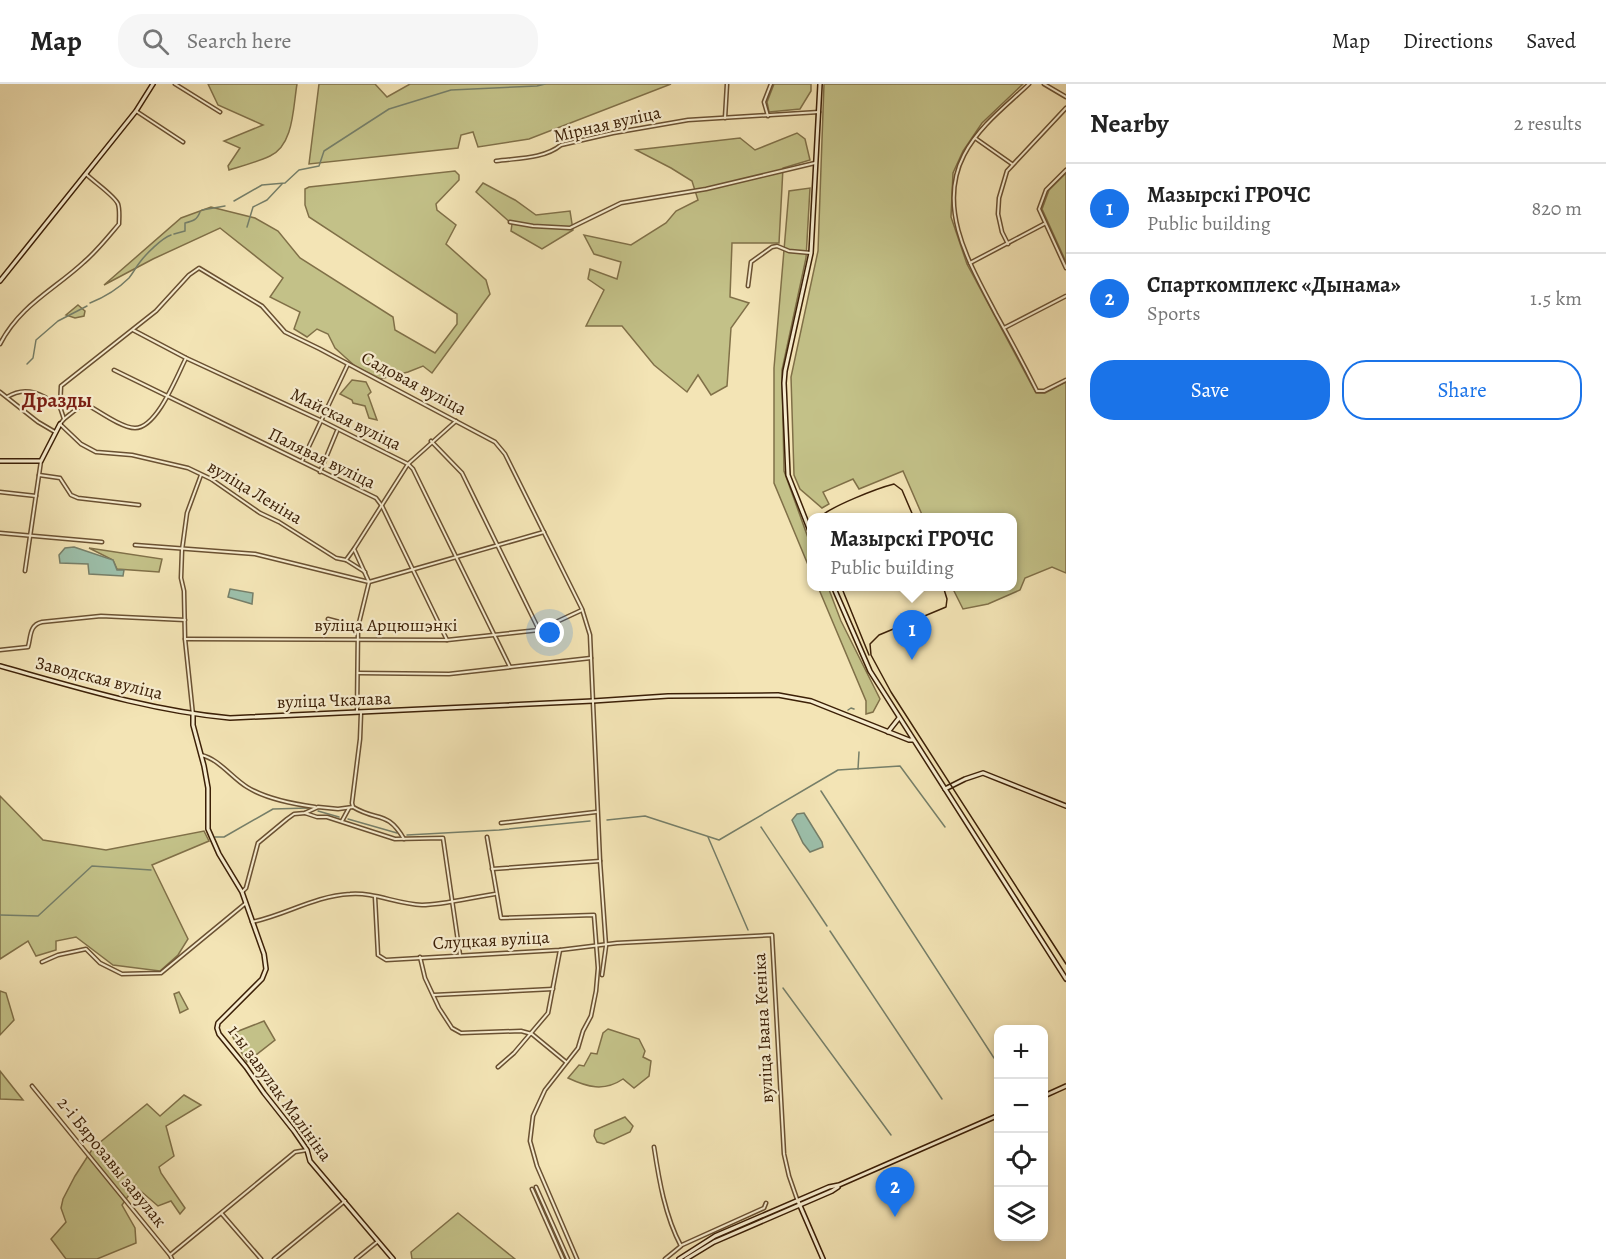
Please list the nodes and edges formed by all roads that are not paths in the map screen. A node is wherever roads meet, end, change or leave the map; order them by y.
1 (153, 84) edge
2 (175, 84) edge
3 (727, 84) edge
4 (771, 84) edge
5 (820, 84) edge
6 (1029, 84) edge
7 (1044, 84) edge
8 (1066, 97) edge
9 (1066, 108) edge
10 (136, 111) junction
11 (220, 112) dead end
12 (819, 112) junction
13 (768, 117) junction
14 (725, 118) junction
15 (975, 138) junction
16 (183, 141) dead end
17 (496, 161) dead end
18 (815, 163) junction
19 (1012, 165) junction
20 (1066, 170) edge
21 (86, 174) junction
22 (510, 222) dead end
23 (1044, 224) junction
24 (1008, 244) junction
25 (811, 253) junction
26 (969, 263) junction
27 (1066, 267) edge
28 (0, 281) edge
29 (748, 286) dead end
30 (1066, 296) edge
31 (1004, 328) junction
32 (133, 330) junction
33 (0, 344) edge
34 (186, 358) junction
35 (348, 364) junction
36 (114, 370) dead end
37 (1066, 380) edge
38 (0, 392) edge
39 (7, 397) junction
40 (167, 397) junction
41 (60, 407) junction
42 (64, 419) junction
43 (321, 421) junction
44 (456, 421) junction
45 (60, 424) junction
46 (337, 431) junction
47 (55, 432) junction
48 (431, 441) junction
49 (0, 461) edge
50 (41, 461) junction
51 (302, 461) junction
52 (408, 464) junction
53 (320, 472) junction
54 (201, 475) junction
55 (39, 476) junction
56 (0, 492) edge
57 (36, 496) junction
58 (139, 505) dead end
59 (382, 506) junction
60 (807, 523) edge
61 (544, 532) junction
62 (0, 533) edge
63 (31, 534) junction
64 (102, 542) dead end
65 (135, 545) dead end
66 (497, 545) junction
67 (354, 549) junction
68 (182, 550) junction
69 (455, 557) junction
70 (346, 560) junction
71 (413, 570) junction
72 (25, 571) dead end
73 (365, 572) junction
74 (369, 582) junction
75 (834, 591) edge
76 (582, 609) junction
77 (328, 619) dead end
78 (185, 620) junction
79 (358, 627) junction
80 (539, 630) junction
81 (494, 636) junction
82 (185, 639) junction
83 (359, 640) junction
84 (447, 640) junction
85 (0, 650) edge
86 (591, 658) junction
87 (0, 666) edge
88 (510, 667) junction
89 (357, 673) junction
90 (592, 701) junction
91 (359, 713) junction
92 (193, 715) junction
93 (898, 718) junction
94 (888, 732) junction
95 (913, 740) junction
96 (201, 755) junction
97 (945, 789) junction
98 (1066, 806) edge
99 (318, 807) junction
100 (351, 808) junction
101 (598, 812) junction
102 (305, 813) junction
103 (342, 821) junction
104 (501, 823) dead end
105 (488, 837) dead end
106 (405, 840) junction
107 (600, 861) junction
108 (492, 869) junction
109 (242, 892) junction
110 (496, 894) junction
111 (375, 897) junction
112 (453, 900) junction
113 (246, 903) junction
114 (252, 921) junction
115 (688, 940) joint
116 (606, 946) junction
117 (596, 947) junction
118 (560, 950) junction
119 (460, 954) junction
120 (420, 957) junction
121 (42, 962) dead end
122 (602, 975) dead end
123 (1066, 979) edge
124 (553, 989) junction
125 (434, 995) junction
126 (532, 1034) junction
127 (566, 1062) junction
128 (498, 1067) dead end
129 (32, 1086) dead end
130 (1066, 1086) edge
131 (1048, 1094) edge
132 (994, 1117) edge
133 (654, 1147) dead end
134 (307, 1150) junction
135 (839, 1185) junction
136 (536, 1187) dead end
137 (532, 1189) dead end
138 (345, 1201) junction
139 (798, 1201) junction
140 (800, 1205) junction
141 (771, 1212) junction
142 (222, 1213) junction
143 (774, 1217) junction
144 (377, 1242) junction
145 (681, 1246) junction
146 (572, 1248) junction
147 (562, 1252) junction
148 (170, 1255) junction
149 (172, 1259) edge
150 (261, 1259) edge
151 (274, 1259) edge
152 (356, 1259) edge
153 (393, 1259) edge
154 (563, 1259) edge
155 (568, 1259) edge
156 (577, 1259) edge
157 (665, 1259) edge
158 (679, 1259) edge
159 (686, 1259) edge
160 (823, 1259) edge

1 - 10 main road
2 - 11 street
3 - 14 street
4 - 13 street
5 - 12 main road
6 - 15 street
7 - 8 street
9 - 19 street
10 - 16 street
10 - 21 main road
12 - 13 street, Мірная вуліца
12 - 18 main road
13 - 14 street, Мірная вуліца
14 - 17 street, Мірная вуліца
15 - 19 street
15 - 26 street
18 - 22 street
18 - 25 main road
19 - 24 street
20 - 23 street
21 - 28 main road
21 - 33 street
23 - 24 street
23 - 27 street
24 - 26 street
25 - 29 street
25 - 60 main road
26 - 31 street
30 - 31 street
31 - 37 street
32 - 34 street, Майская вуліца
32 - 35 street, Садовая вуліца
32 - 41 street
34 - 40 street
34 - 43 street, Майская вуліца
35 - 43 street
35 - 44 street, Садовая вуліца
36 - 40 street, Палявая вуліца
38 - 39 street
39 - 41 street
39 - 47 street
40 - 42 street
40 - 51 street, Палявая вуліца
41 - 42 street
42 - 45 street
43 - 46 street, Майская вуліца
43 - 51 street
44 - 48 street
44 - 61 street, Садовая вуліца
45 - 47 main road
45 - 54 street, вуліца Леніна
46 - 52 street, Майская вуліца
46 - 53 street
47 - 50 main road
48 - 52 street
48 - 66 street
49 - 50 main road
50 - 55 street
51 - 53 street, Палявая вуліца
52 - 59 street
52 - 69 street, Майская вуліца
53 - 59 street, Палявая вуліца
54 - 68 street
54 - 70 street, вуліца Леніна
55 - 57 street
55 - 58 street
56 - 57 street
57 - 63 street
59 - 67 street
59 - 71 street, Палявая вуліца
61 - 66 street
61 - 76 street, Садовая вуліца
62 - 63 street
63 - 64 street
63 - 72 street
65 - 68 street
66 - 69 street
66 - 80 street
67 - 70 street
67 - 73 street
68 - 74 street
68 - 78 street
69 - 71 street
69 - 81 street, Майская вуліца
70 - 73 street, вуліца Леніна
71 - 74 street
71 - 84 street, Палявая вуліца
73 - 74 street
74 - 79 street
75 - 93 main road
76 - 80 street, вуліца Арцюшэнкі
76 - 86 street, Садовая вуліца
77 - 79 street
78 - 82 street
78 - 85 street
79 - 83 street
80 - 81 street, вуліца Арцюшэнкі
81 - 84 street, вуліца Арцюшэнкі
81 - 88 street, Майская вуліца
82 - 83 street, вуліца Арцюшэнкі
82 - 92 street
83 - 84 street, вуліца Арцюшэнкі
83 - 89 street
86 - 88 street
86 - 90 street, Садовая вуліца
87 - 92 main road, Заводская вуліца
88 - 89 street
89 - 91 street
90 - 91 main road, вуліца Чкалава
90 - 94 main road, вуліца Чкалава
90 - 101 street, Садовая вуліца
91 - 92 main road, вуліца Чкалава
91 - 100 street
92 - 96 main road
93 - 94 main road
93 - 95 main road
94 - 95 main road, вуліца Чкалава
95 - 97 main road
96 - 99 street
96 - 109 main road, 1-ы завулак Малініна
97 - 98 main road
97 - 123 main road
99 - 100 street
99 - 102 street
100 - 103 street
100 - 106 street
101 - 104 street
101 - 107 street, Садовая вуліца
102 - 103 street
102 - 109 street
103 - 106 street
105 - 108 street
106 - 112 street
107 - 108 street
107 - 116 street, Садовая вуліца
108 - 110 street
109 - 113 main road, 1-ы завулак Малініна
110 - 112 street
110 - 117 street
111 - 112 street
111 - 114 street
111 - 120 street, Слуцкая вуліца
112 - 119 street
113 - 114 main road, 1-ы завулак Малініна
113 - 121 street
114 - 134 main road, 1-ы завулак Малініна
115 - 116 street, Слуцкая вуліца
115 - 139 street, вуліца Івана Кеніка
116 - 117 street, Слуцкая вуліца
116 - 122 street, Садовая вуліца
117 - 118 street, Слуцкая вуліца
117 - 127 street
118 - 119 street, Слуцкая вуліца
118 - 124 street
119 - 120 street, Слуцкая вуліца
120 - 125 street
124 - 125 street
124 - 126 street
125 - 126 street
126 - 127 street
126 - 128 street
127 - 146 street
129 - 148 street, 2-і Бярозавы завулак
130 - 131 main road
132 - 135 main road
133 - 145 street
134 - 138 main road, 1-ы завулак Малініна
134 - 142 street
135 - 139 main road
135 - 140 main road
136 - 147 street
137 - 147 street
138 - 144 main road, 1-ы завулак Малініна
138 - 151 street
139 - 140 main road
139 - 141 main road
140 - 143 main road
140 - 160 main road
141 - 143 street
141 - 145 street
141 - 158 main road
142 - 148 street
142 - 150 street
143 - 159 main road
144 - 152 street
144 - 153 main road, 1-ы завулак Малініна
145 - 157 street
146 - 147 street
146 - 156 street
147 - 154 street
147 - 155 street
148 - 149 street, 2-і Бярозавы завулак

